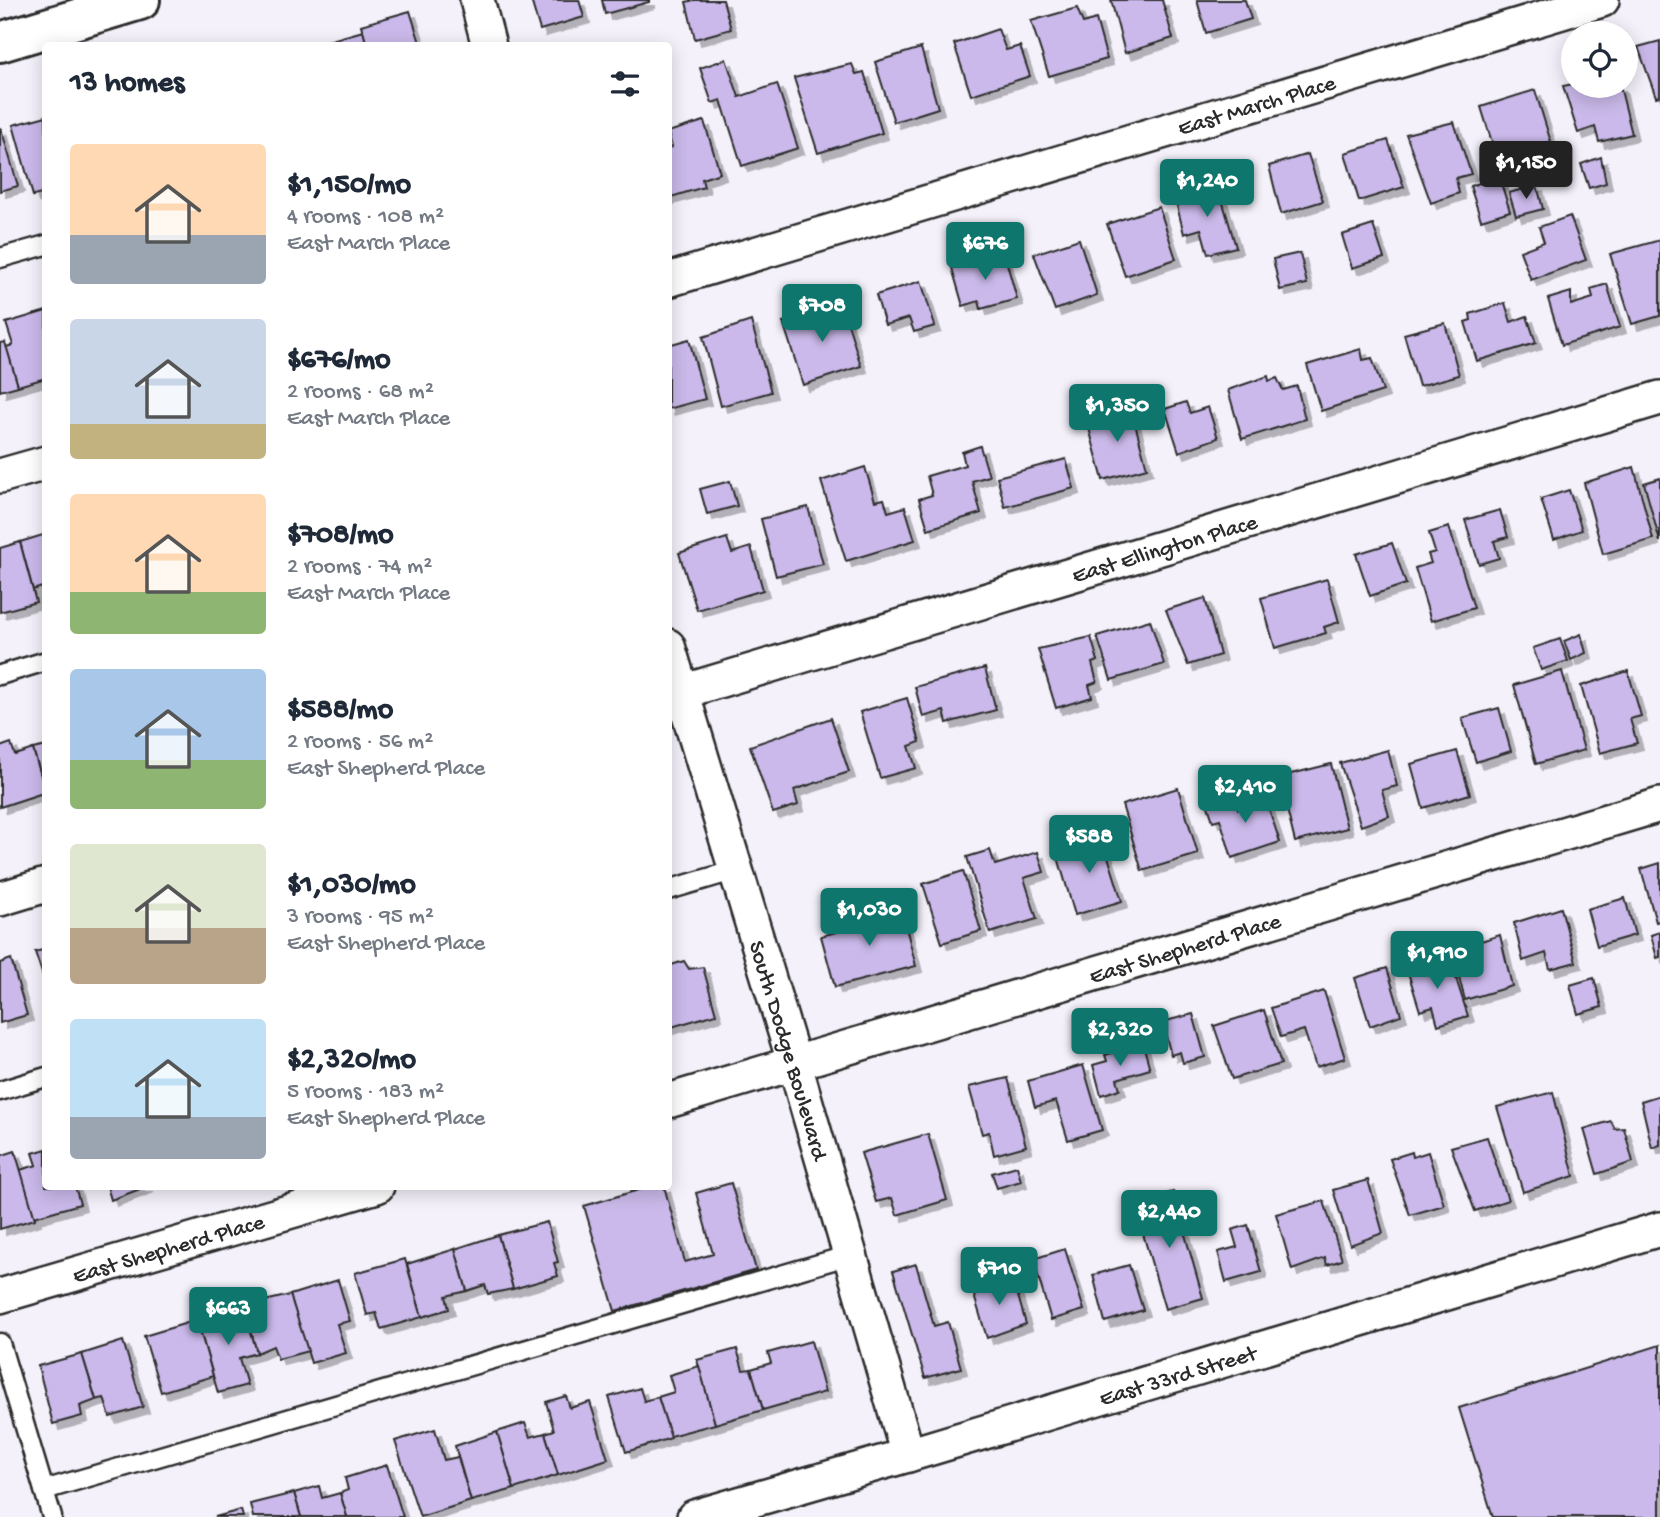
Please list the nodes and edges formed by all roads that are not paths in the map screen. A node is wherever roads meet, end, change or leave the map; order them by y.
1 (140, 0) edge
2 (477, 0) edge
3 (1602, 0) edge
4 (0, 42) edge
5 (488, 42) edge
6 (42, 246) edge
7 (0, 258) edge
8 (672, 278) edge
9 (1660, 398) edge
10 (42, 464) edge
11 (0, 476) edge
12 (42, 662) edge
13 (672, 670) edge
14 (0, 674) edge
15 (676, 694) edge
16 (1660, 805) edge
17 (736, 870) junction
18 (42, 886) edge
19 (672, 889) edge
20 (0, 899) edge
21 (794, 1065) junction
22 (42, 1078) edge
23 (0, 1091) edge
24 (672, 1100) edge
25 (363, 1190) edge
26 (1660, 1229) edge
27 (850, 1255) junction
28 (0, 1296) edge
29 (0, 1343) edge
30 (908, 1455) junction
31 (44, 1490) junction
32 (52, 1517) edge
33 (694, 1517) edge

1 - 4 street
2 - 5 street
3 - 8 street, East March Place
6 - 7 lane
9 - 15 street, East Ellington Place
10 - 11 street
12 - 14 lane
13 - 15 street, South Dodge Boulevard
15 - 17 street, South Dodge Boulevard
16 - 21 street, East Shepherd Place
17 - 19 lane
17 - 21 street, South Dodge Boulevard
18 - 20 street
21 - 24 street, East Shepherd Place
21 - 27 street, South Dodge Boulevard
22 - 23 lane
25 - 28 street, East Shepherd Place
26 - 30 street, East 33rd Street
27 - 30 street, South Dodge Boulevard
27 - 31 lane
29 - 31 lane
30 - 33 street, East 33rd Street
31 - 32 lane

